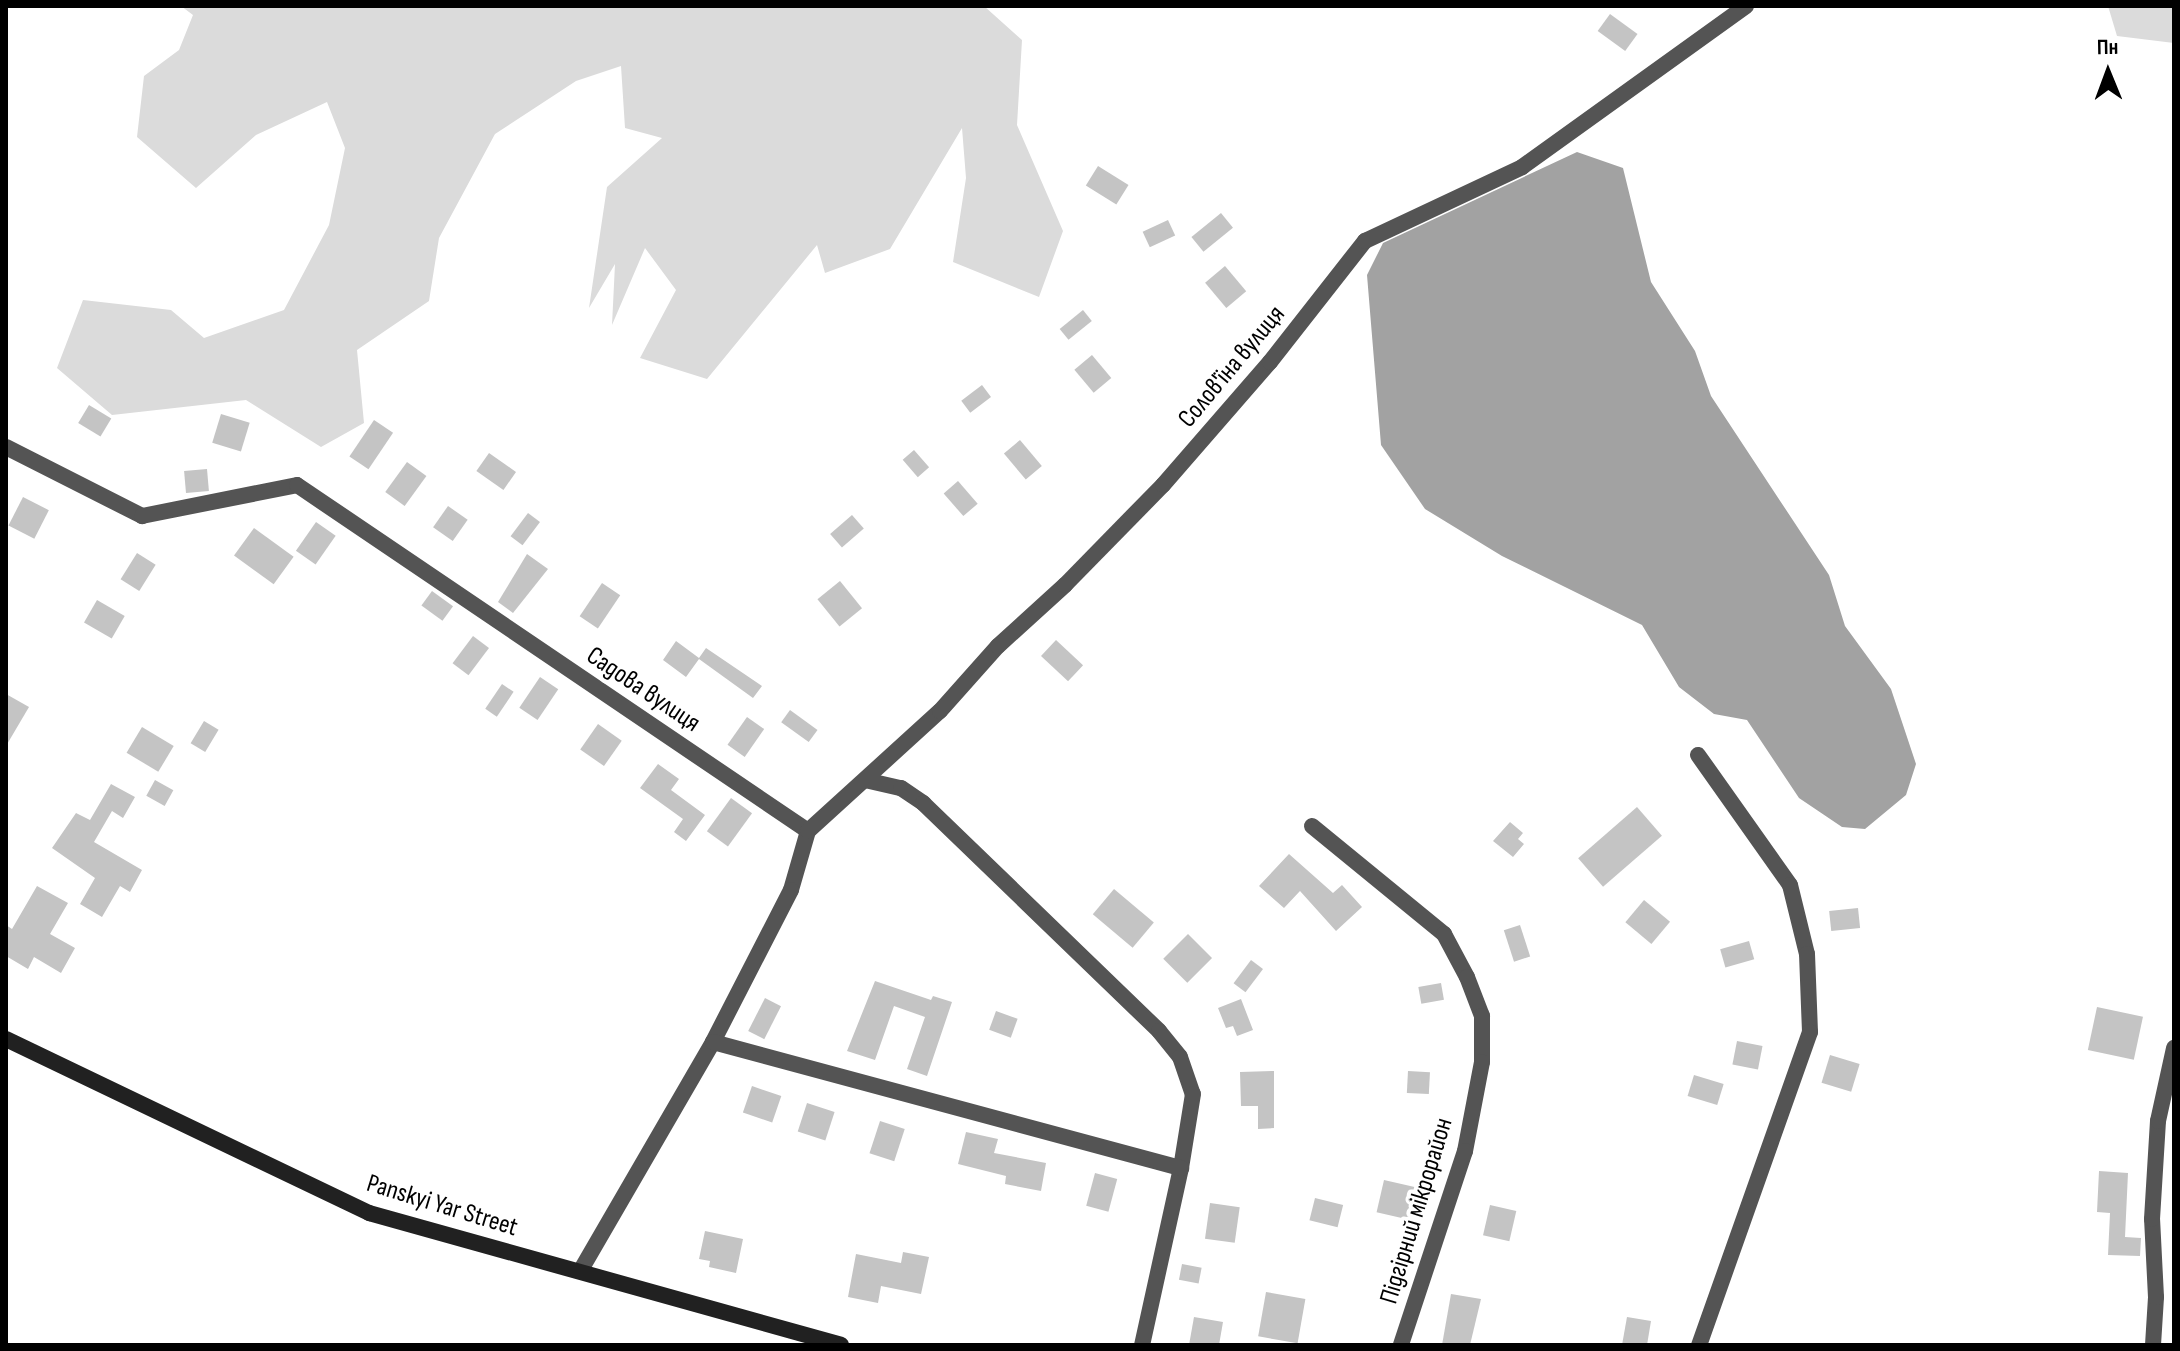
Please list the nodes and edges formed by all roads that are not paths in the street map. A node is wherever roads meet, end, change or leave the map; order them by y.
1 (1746, 6) edge
2 (6, 447) edge
3 (1698, 755) dead end
4 (865, 780) junction
5 (1312, 826) dead end
6 (808, 831) junction
7 (6, 1039) edge
8 (713, 1042) junction
9 (2174, 1048) edge
10 (1181, 1168) junction
11 (580, 1271) junction
12 (841, 1345) edge
13 (1142, 1345) edge
14 (1401, 1345) edge
15 (1699, 1345) edge
16 (2153, 1345) edge

1 - 4 street, Солов'їна вулиця
2 - 6 street, Садова вулиця
3 - 15 street
4 - 6 street, Солов'їна вулиця
4 - 10 street
5 - 14 street, Підгірний мікрорайон
6 - 8 street
7 - 11 street, Panskyi Yar Street
8 - 10 street
8 - 11 street
9 - 16 street
10 - 13 street
11 - 12 street, Panskyi Yar Street

